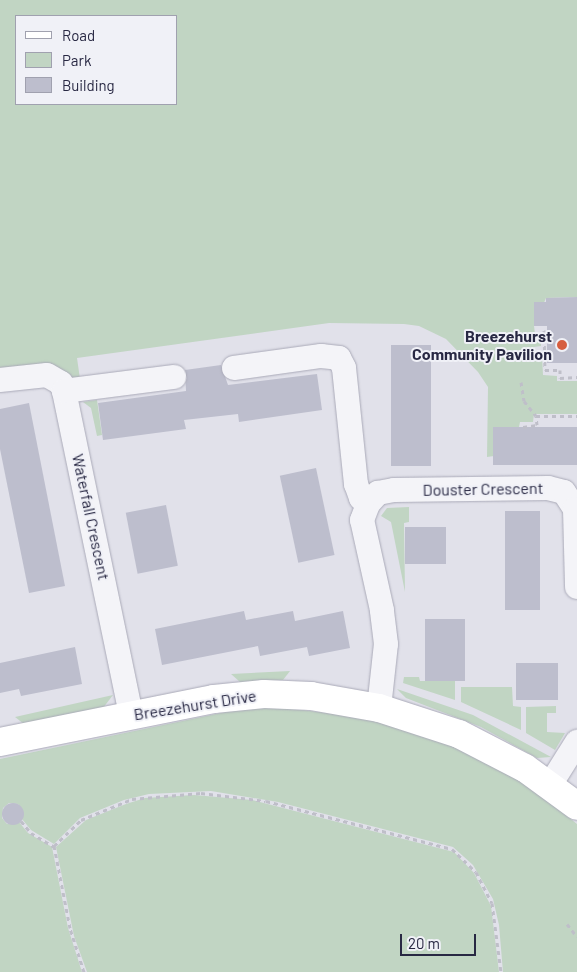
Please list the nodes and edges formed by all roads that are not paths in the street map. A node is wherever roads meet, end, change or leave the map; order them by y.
1 (234, 368) dead end
2 (174, 377) dead end
3 (0, 380) edge
4 (64, 391) junction
5 (368, 504) junction
6 (577, 586) edge
7 (379, 708) junction
8 (131, 714) junction
9 (0, 742) edge
10 (577, 742) edge
11 (550, 785) junction
12 (577, 806) edge

1 - 5 street
2 - 4 street
3 - 4 street
4 - 8 street, Waterfall Crescent
5 - 6 street, Douster Crescent
5 - 7 street
7 - 8 street, Breezehurst Drive
7 - 11 street, Breezehurst Drive
8 - 9 street, Breezehurst Drive
10 - 11 street
11 - 12 street, Breezehurst Drive

